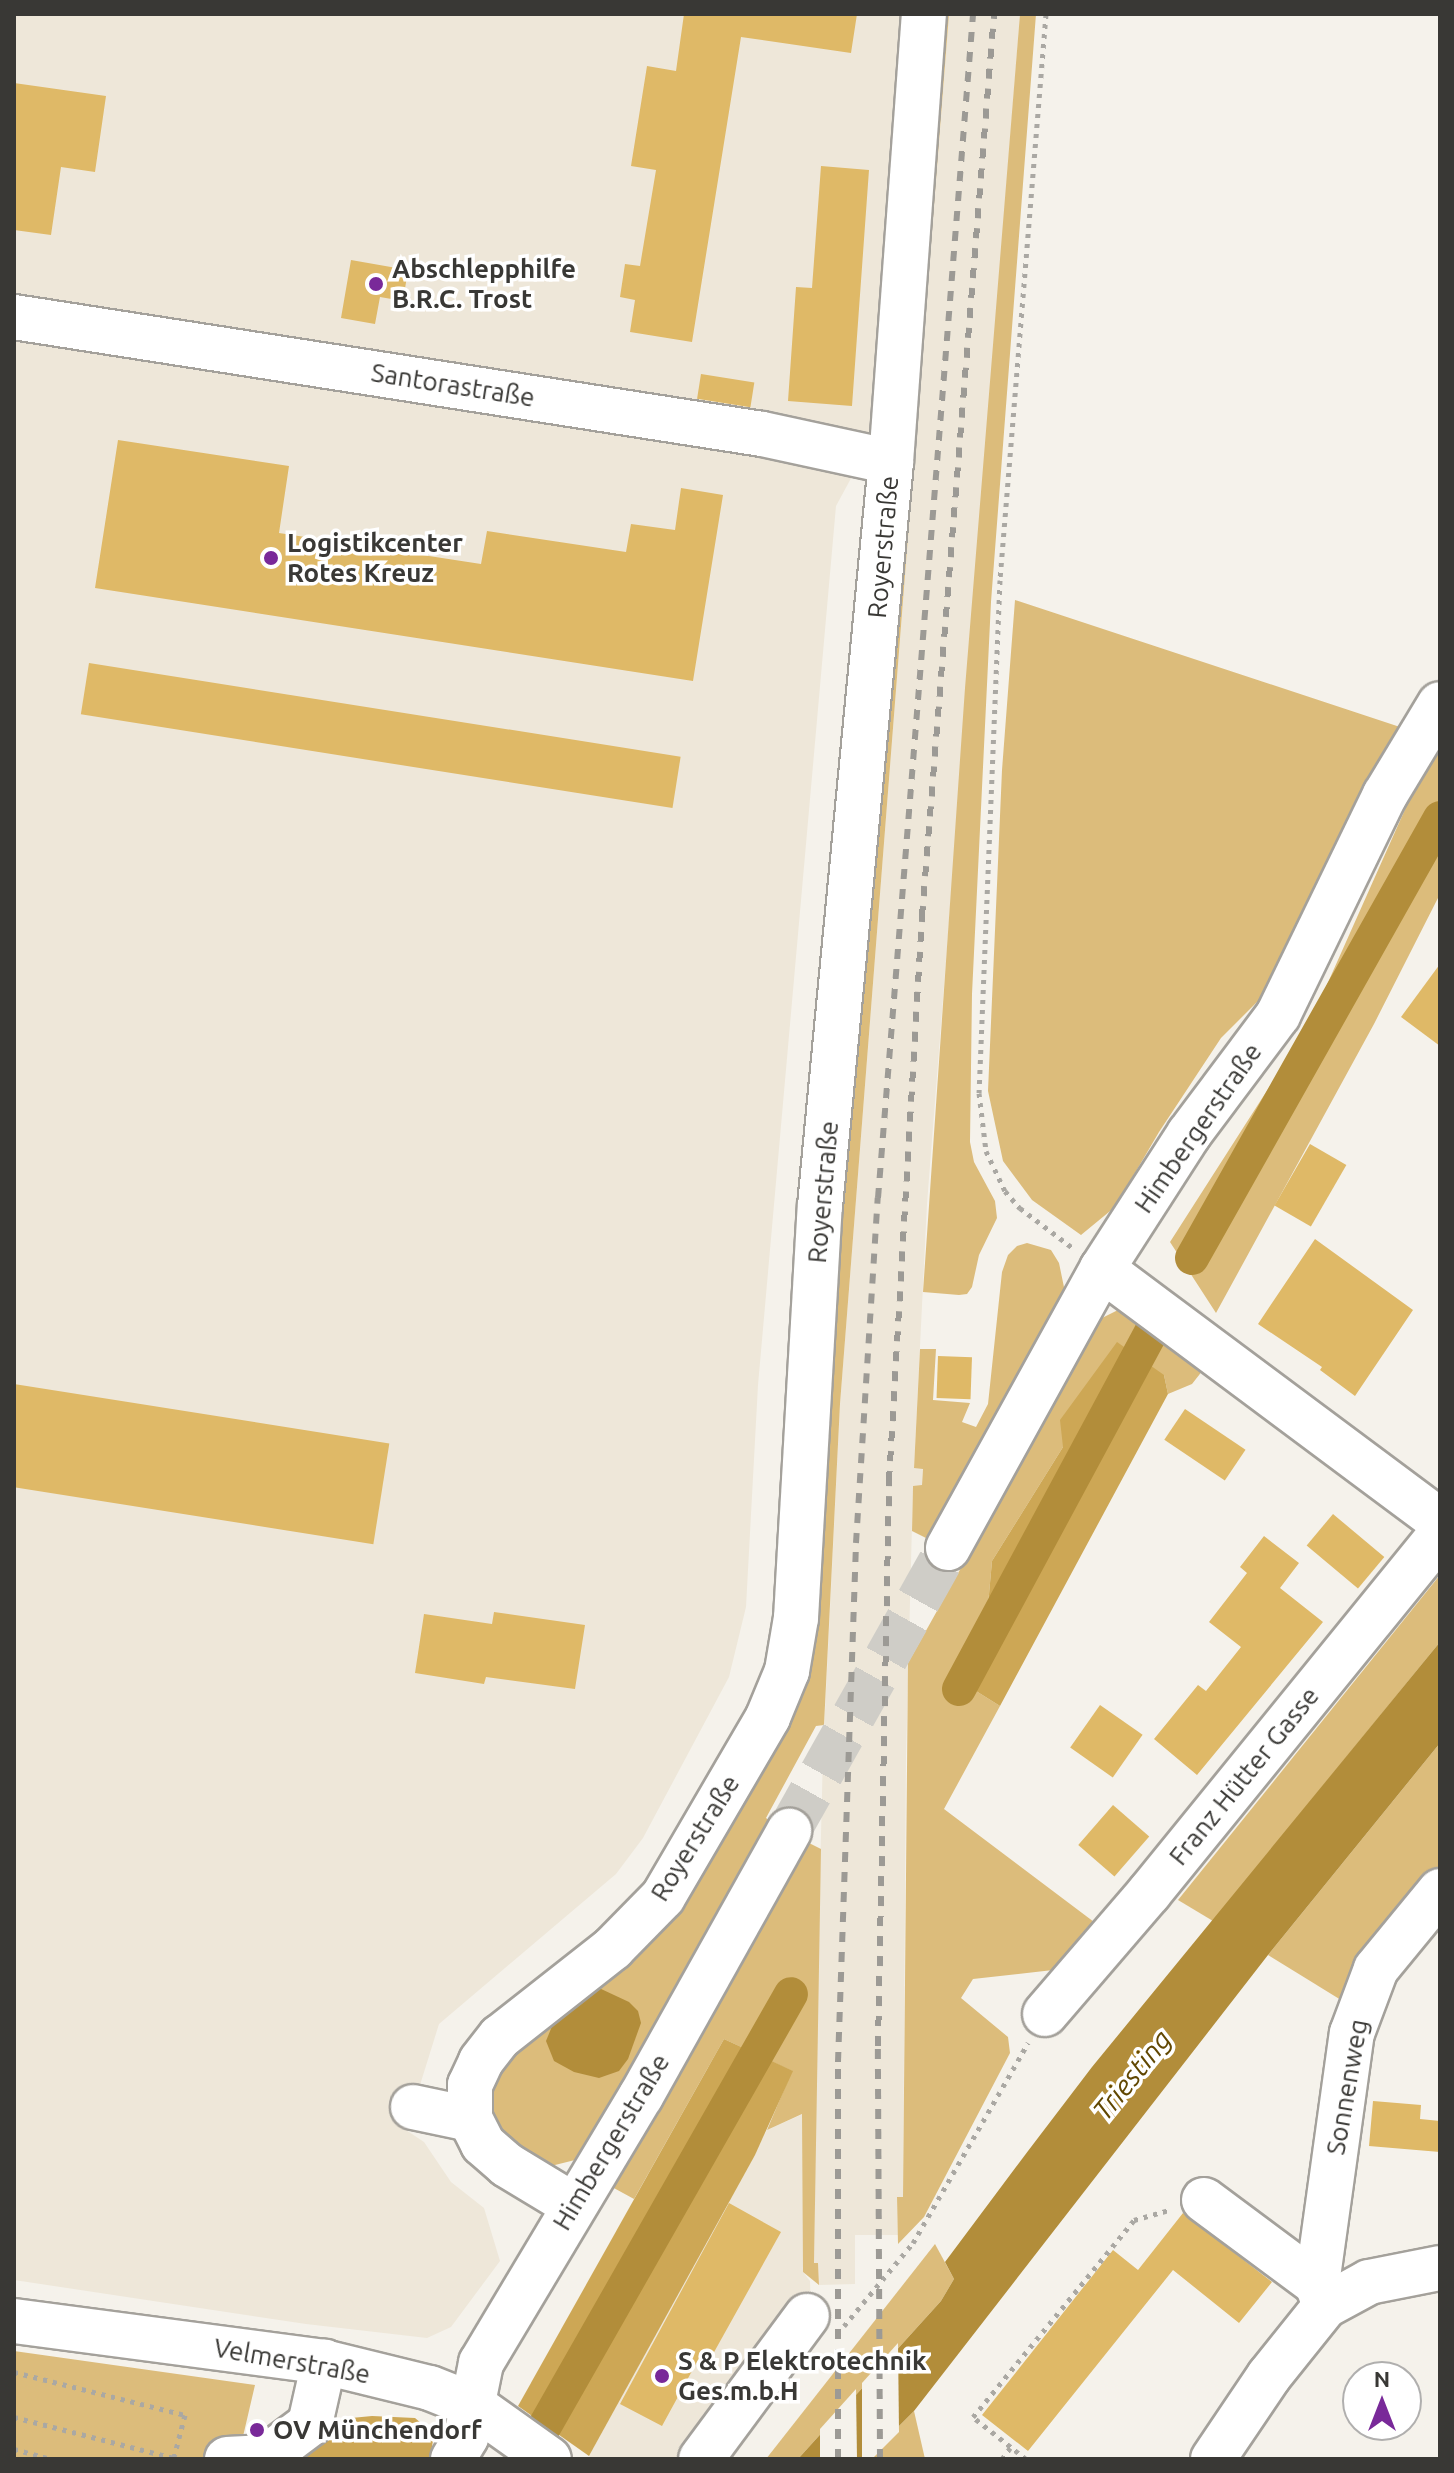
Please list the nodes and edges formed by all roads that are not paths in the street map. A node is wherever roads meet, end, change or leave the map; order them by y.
1 (924, 14) edge
2 (14, 317) edge
3 (891, 462) junction
4 (1440, 704) edge
5 (1102, 1269) junction
6 (1440, 1521) edge
7 (1440, 1535) edge
8 (948, 1548) tunnel mouth
9 (789, 1831) tunnel mouth
10 (1440, 1891) edge
11 (1045, 2014) road end
12 (413, 2107) dead end
13 (470, 2119) junction
14 (1204, 2200) road end
15 (573, 2205) junction
16 (1440, 2268) edge
17 (1321, 2295) junction
18 (14, 2321) edge
19 (825, 2322) road end
20 (324, 2362) junction
21 (473, 2405) junction
22 (227, 2459) edge
23 (453, 2459) edge
24 (549, 2459) edge
25 (701, 2459) edge
26 (1213, 2459) edge

1 - 3 street, Royerstraße
2 - 3 street, Santorastraße
3 - 13 street, Royerstraße
4 - 5 street, Himbergerstraße
5 - 6 street
5 - 8 street, Himbergerstraße
7 - 11 street, Franz Hütter Gasse
9 - 15 street, Himbergerstraße
10 - 17 street, Sonnenweg
12 - 13 street
13 - 15 street
14 - 17 street
15 - 21 street, Himbergerstraße
16 - 17 street
17 - 26 street
18 - 20 street, Velmerstraße
19 - 25 street
20 - 21 street, Velmerstraße
20 - 22 street
21 - 23 street, Himbergerstraße
21 - 24 street, Velmerstraße

